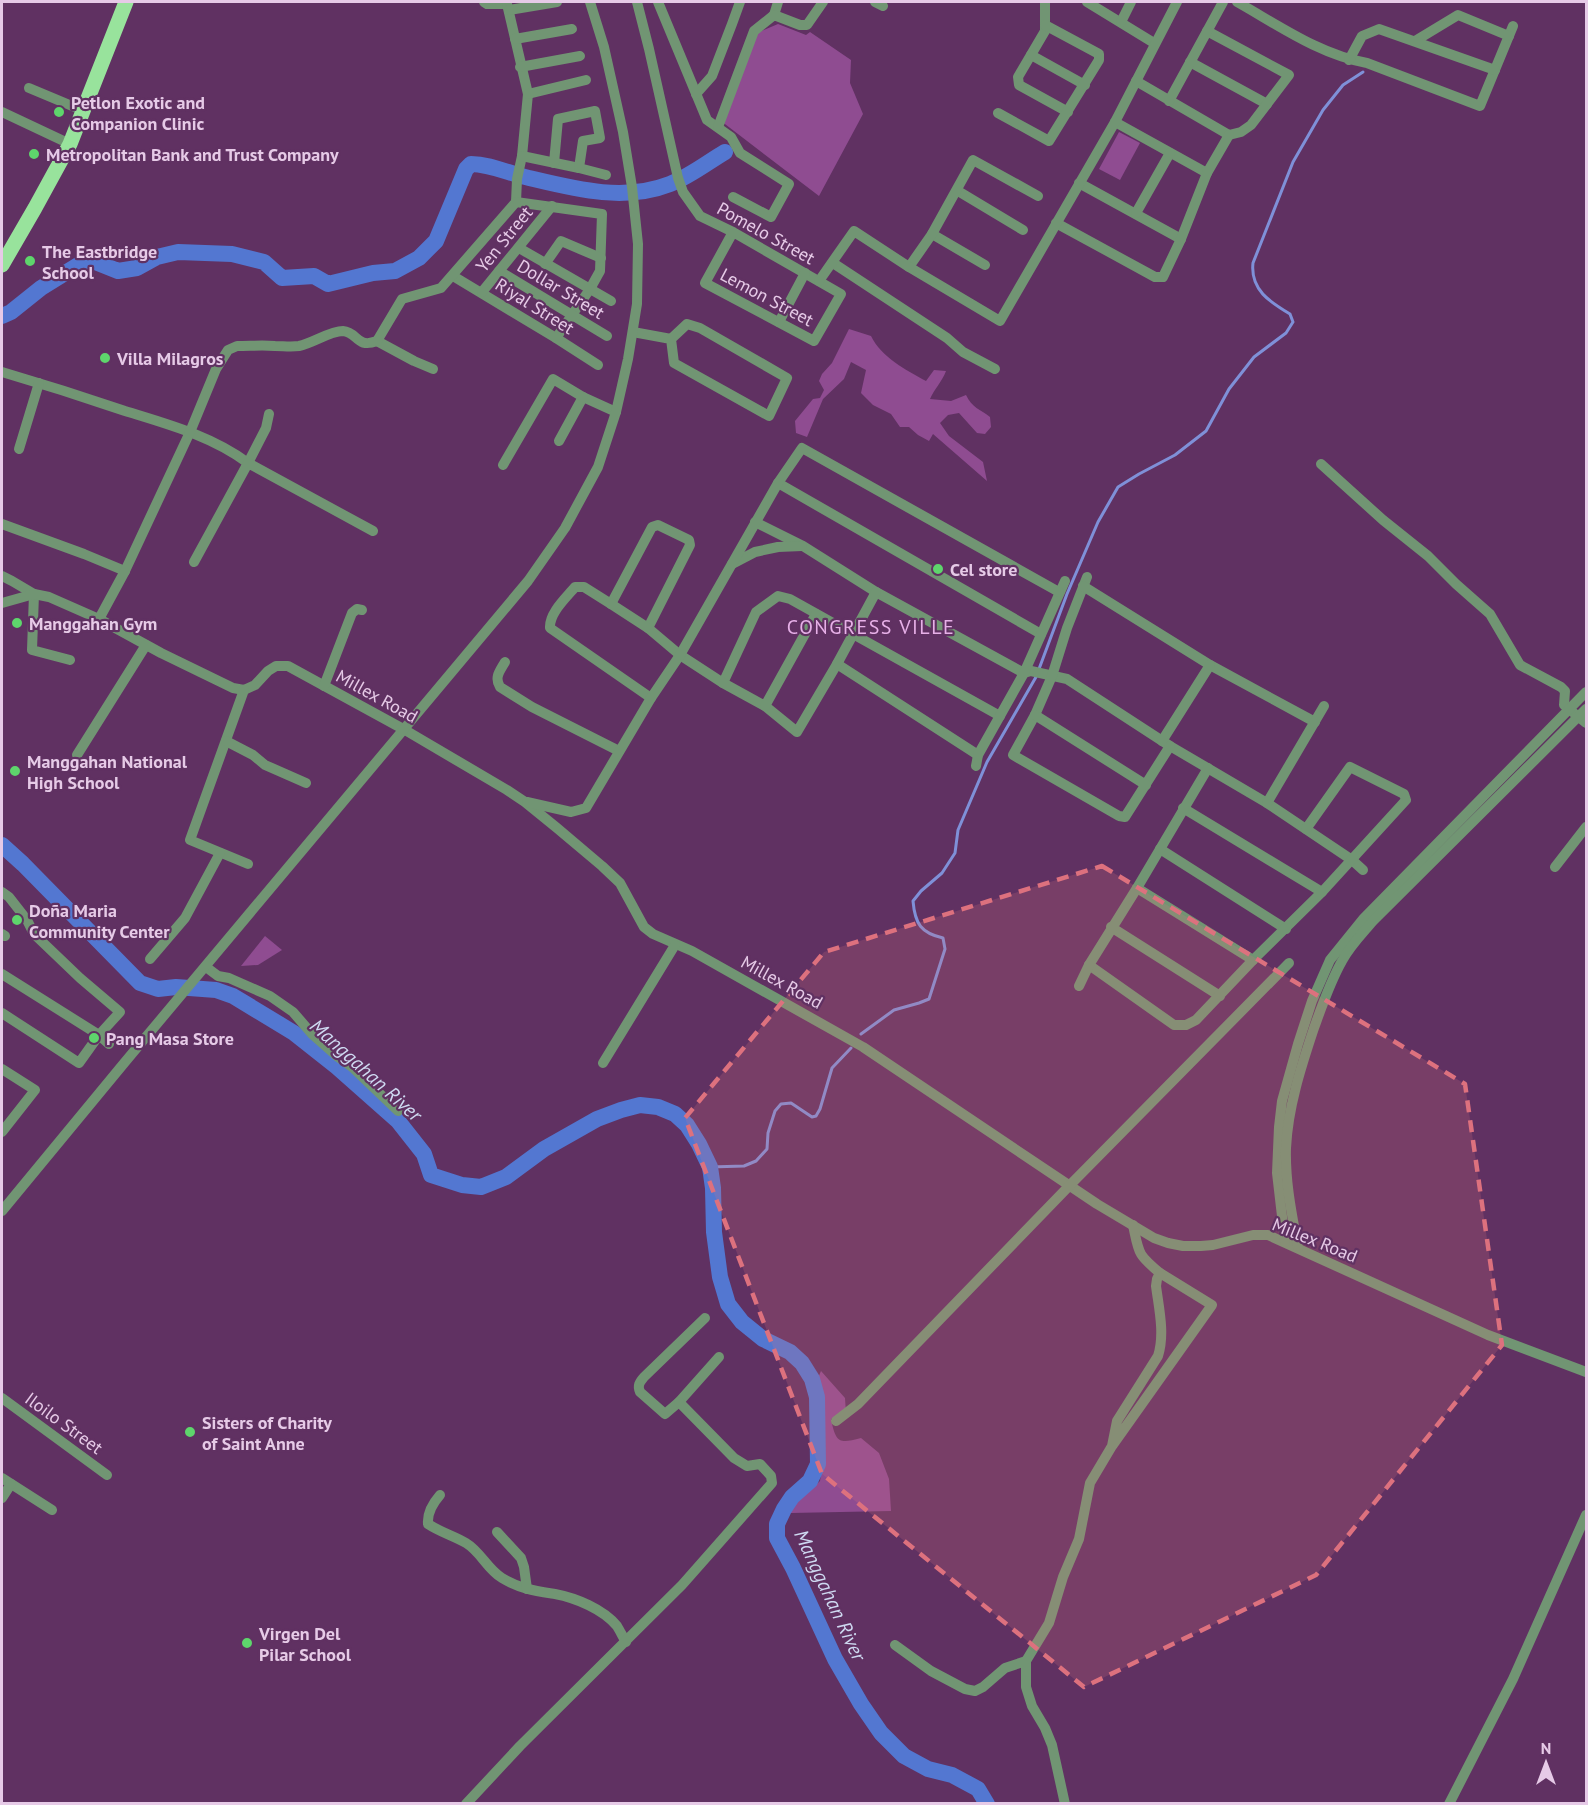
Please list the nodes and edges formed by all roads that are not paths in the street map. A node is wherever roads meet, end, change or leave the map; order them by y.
1 (126, 2) edge
2 (484, 2) edge
3 (557, 2) edge
4 (590, 2) edge
5 (637, 2) edge
6 (658, 2) edge
7 (740, 2) edge
8 (778, 2) edge
9 (823, 2) edge
10 (1045, 2) edge
11 (1088, 2) edge
12 (1131, 2) edge
13 (1177, 2) edge
14 (1223, 2) edge
15 (1237, 2) edge
16 (508, 5) edge
17 (774, 15) junction
18 (1120, 22) junction
19 (1045, 25) junction
20 (572, 29) dead end
21 (1207, 31) junction
22 (515, 39) junction
23 (1415, 41) junction
24 (1154, 43) junction
25 (1031, 55) junction
26 (580, 56) dead end
27 (1349, 60) junction
28 (1190, 62) junction
29 (520, 67) junction
30 (1495, 70) junction
31 (586, 80) dead end
32 (1136, 81) junction
33 (1084, 85) junction
34 (29, 88) dead end
35 (528, 94) junction
36 (696, 94) junction
37 (1170, 101) junction
38 (1268, 104) junction
39 (84, 111) junction
40 (2, 112) edge
41 (1068, 112) junction
42 (998, 113) dead end
43 (1115, 122) junction
44 (718, 127) junction
45 (1229, 135) junction
46 (70, 144) junction
47 (1170, 153) junction
48 (522, 156) junction
49 (554, 163) junction
50 (579, 168) junction
51 (1207, 173) junction
52 (606, 176) dead end
53 (1080, 183) junction
54 (958, 190) junction
55 (1038, 196) dead end
56 (734, 197) dead end
57 (516, 202) junction
58 (552, 206) junction
59 (1136, 213) junction
60 (1056, 223) junction
61 (1023, 230) dead end
62 (734, 232) junction
63 (932, 234) junction
64 (1181, 239) junction
65 (519, 248) junction
66 (601, 258) junction
67 (833, 263) junction
68 (545, 264) junction
69 (2, 265) edge
70 (985, 265) dead end
71 (909, 267) junction
72 (499, 270) junction
73 (805, 273) junction
74 (453, 276) junction
75 (819, 281) junction
76 (590, 290) junction
77 (482, 292) junction
78 (611, 301) dead end
79 (572, 315) junction
80 (779, 322) junction
81 (633, 332) junction
82 (607, 336) dead end
83 (556, 338) junction
84 (671, 339) junction
85 (814, 340) joint
86 (376, 341) junction
87 (598, 365) dead end
88 (433, 369) dead end
89 (995, 369) dead end
90 (2, 372) edge
91 (39, 383) junction
92 (583, 397) junction
93 (616, 412) junction
94 (269, 414) dead end
95 (190, 432) junction
96 (559, 441) dead end
97 (19, 449) dead end
98 (248, 464) junction
99 (1321, 464) dead end
100 (503, 465) dead end
101 (778, 483) junction
102 (755, 522) junction
103 (2, 524) edge
104 (372, 531) dead end
105 (803, 546) junction
106 (195, 562) dead end
107 (732, 564) junction
108 (125, 571) junction
109 (2, 576) edge
110 (1065, 581) dead end
111 (876, 592) junction
112 (1059, 592) junction
113 (34, 594) junction
114 (2, 603) edge
115 (611, 604) junction
116 (362, 610) dead end
117 (816, 614) junction
118 (99, 619) junction
119 (648, 628) junction
120 (854, 634) junction
121 (1041, 634) junction
122 (146, 645) junction
123 (680, 655) junction
124 (70, 660) dead end
125 (505, 662) dead end
126 (837, 664) junction
127 (1210, 665) junction
128 (1027, 672) junction
129 (1050, 675) junction
130 (723, 683) junction
131 (324, 686) junction
132 (244, 690) junction
133 (1587, 692) edge
134 (651, 698) junction
135 (765, 706) junction
136 (1324, 706) dead end
137 (1569, 709) junction
138 (1587, 709) edge
139 (1035, 715) junction
140 (1000, 716) junction
141 (1582, 721) edge
142 (1315, 722) junction
143 (405, 730) junction
144 (226, 741) junction
145 (1166, 744) junction
146 (619, 751) junction
147 (77, 755) dead end
148 (978, 755) junction
149 (976, 766) dead end
150 (1208, 768) junction
151 (306, 783) dead end
152 (1146, 785) junction
153 (525, 802) junction
154 (1267, 803) junction
155 (1183, 808) junction
156 (1587, 827) edge
157 (1306, 829) junction
158 (1160, 849) junction
159 (220, 853) junction
160 (1352, 860) junction
161 (248, 864) dead end
162 (1555, 867) dead end
163 (1363, 870) dead end
164 (1137, 888) junction
165 (2, 892) edge
166 (1322, 892) junction
167 (1111, 927) junction
168 (1286, 929) junction
169 (675, 945) junction
170 (150, 959) dead end
171 (1253, 960) junction
172 (1289, 963) dead end
173 (1089, 965) junction
174 (205, 968) junction
175 (2, 974) edge
176 (1079, 986) dead end
177 (1220, 996) junction
178 (2, 1013) edge
179 (99, 1035) junction
180 (109, 1044) dead end
181 (603, 1063) dead end
182 (2, 1069) edge
183 (398, 1111) dead end
184 (2, 1132) edge
185 (1070, 1185) junction
186 (2, 1211) edge
187 (1133, 1225) junction
188 (1285, 1242) junction
189 (1298, 1248) junction
190 (1160, 1273) junction
191 (705, 1318) dead end
192 (719, 1357) dead end
193 (1587, 1372) edge
194 (2, 1398) edge
195 (678, 1402) junction
196 (836, 1421) dead end
197 (1112, 1446) junction
198 (107, 1475) dead end
199 (6, 1481) edge
200 (440, 1495) dead end
201 (2, 1498) edge
202 (52, 1510) dead end
203 (1587, 1515) edge
204 (497, 1532) dead end
205 (527, 1589) junction
206 (626, 1642) junction
207 (895, 1645) dead end
208 (1026, 1661) junction
209 (466, 1803) edge
210 (1065, 1803) edge
211 (1449, 1803) edge

1 - 39 main road
2 - 16 street
3 - 16 street
4 - 81 street
5 - 62 street, Pomelo Street
6 - 36 street
7 - 36 street
8 - 17 street
9 - 17 street
10 - 19 street
11 - 18 street
12 - 18 street
13 - 24 street
14 - 21 street
15 - 27 street
16 - 22 street
17 - 44 street
18 - 24 street
19 - 25 street
19 - 33 street
20 - 22 street
21 - 28 street
21 - 38 street
22 - 29 street
23 - 27 street
23 - 30 street
23 - 30 street
24 - 32 street
25 - 33 street
25 - 41 street
26 - 29 street
27 - 30 street
28 - 37 street
28 - 38 street
29 - 35 street
31 - 35 street
32 - 37 street
32 - 43 street
33 - 41 street
34 - 39 street
35 - 48 street
36 - 44 street
37 - 45 street
38 - 45 street
39 - 46 main road
40 - 46 street
41 - 42 street
43 - 47 street
43 - 53 street
44 - 56 street
45 - 51 street
46 - 69 main road
47 - 51 street
47 - 59 street
48 - 49 street
48 - 57 street
49 - 50 street
49 - 50 street
50 - 52 street
51 - 64 street
53 - 59 street
53 - 60 street
54 - 55 street
54 - 61 street
54 - 63 street
57 - 58 street
57 - 74 street
58 - 65 street, Yen Street
58 - 66 street
59 - 64 street
60 - 64 street
60 - 71 street
62 - 73 street, Pomelo Street
62 - 80 street, Lemon Street
63 - 70 street
63 - 71 street
65 - 68 street
65 - 72 street, Yen Street
66 - 68 street
66 - 76 street
67 - 71 street
67 - 75 street
67 - 89 street
68 - 76 street
72 - 77 street, Yen Street
72 - 79 street, Dollar Street
73 - 75 street, Pomelo Street
73 - 80 street
74 - 77 street, Riyal Street
74 - 86 street
75 - 85 street, Pomelo Street
76 - 78 street
76 - 79 street
77 - 83 street, Riyal Street
79 - 82 street, Dollar Street
79 - 83 street
80 - 85 street, Lemon Street
81 - 84 street
81 - 93 street
83 - 87 street, Riyal Street
84 - 84 street
86 - 88 street
86 - 95 street
90 - 91 street
91 - 95 street
91 - 97 street
92 - 93 street
92 - 96 street
92 - 100 street
93 - 143 street
94 - 98 street
95 - 98 street
95 - 108 street
98 - 104 street
98 - 106 street
99 - 137 street
101 - 102 street
101 - 112 street
101 - 121 street
102 - 105 street
102 - 107 street
103 - 108 street
105 - 107 street
105 - 111 street
107 - 123 street
108 - 118 street
109 - 113 street
110 - 112 street
111 - 120 street
111 - 128 street
112 - 121 street
113 - 114 street
113 - 118 street
113 - 124 street
115 - 119 street
115 - 119 street
115 - 134 street
116 - 131 street
117 - 120 street
117 - 130 street
117 - 135 street
118 - 122 street
119 - 123 street
120 - 126 street
120 - 140 street
121 - 128 street
122 - 132 street
122 - 147 street
123 - 130 street
123 - 134 street
125 - 146 street
126 - 135 street
126 - 148 street
127 - 129 street
127 - 142 street
127 - 145 street
128 - 129 street
128 - 140 street
129 - 139 street
129 - 145 street
130 - 135 street
131 - 132 street, Millex Road
131 - 143 street, Millex Road
132 - 144 street
133 - 137 street
134 - 146 street
136 - 142 street
137 - 141 street
137 - 188 street
138 - 141 street
139 - 152 street
139 - 152 street
140 - 148 street
141 - 189 street
142 - 154 street
143 - 153 street, Millex Road
143 - 174 street
144 - 151 street
144 - 159 street
145 - 150 street
145 - 152 street
146 - 153 street
148 - 149 street
150 - 154 street
150 - 155 street
153 - 169 street, Millex Road
154 - 157 street
155 - 158 street
155 - 166 street
156 - 162 street
157 - 160 street
157 - 160 street
158 - 164 street
158 - 168 street
159 - 161 street
159 - 170 street
160 - 163 street
160 - 166 street
164 - 167 street
164 - 171 street
165 - 179 street
166 - 168 street
167 - 173 street
167 - 177 street
168 - 171 street
169 - 181 street
169 - 185 street, Millex Road
171 - 177 street
172 - 185 street
173 - 176 street
173 - 177 street
174 - 183 street
174 - 186 street
175 - 179 street
178 - 179 street
179 - 180 street
182 - 184 street
185 - 187 street, Millex Road
185 - 196 street
187 - 188 street, Millex Road
187 - 190 street
188 - 189 street, Millex Road
189 - 193 street, Millex Road
190 - 197 street
190 - 197 street
191 - 195 street
192 - 195 street
194 - 198 street, Iloilo Street
195 - 206 street
197 - 208 street
199 - 201 street
199 - 202 street
200 - 205 street
203 - 211 street
204 - 205 street
205 - 206 street
206 - 209 street
207 - 208 street
208 - 210 street

